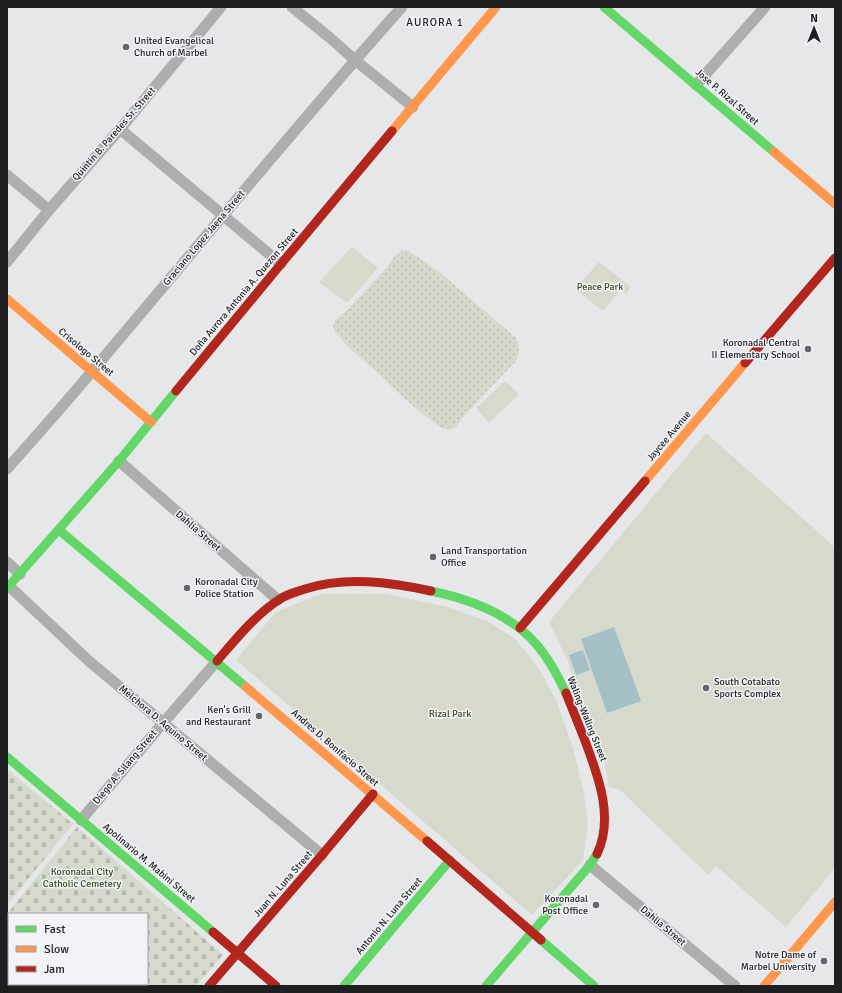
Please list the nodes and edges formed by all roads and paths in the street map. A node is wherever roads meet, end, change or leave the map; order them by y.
1 (221, 7) edge
2 (292, 7) edge
3 (402, 7) edge
4 (496, 7) edge
5 (604, 7) edge
6 (765, 7) edge
7 (355, 60) junction
8 (696, 85) junction
9 (413, 107) junction
10 (120, 129) junction
11 (7, 175) edge
12 (835, 204) edge
13 (49, 210) junction
14 (223, 215) junction
15 (835, 258) edge
16 (7, 262) edge
17 (281, 264) junction
18 (7, 299) edge
19 (92, 371) junction
20 (151, 422) junction
21 (119, 461) junction
22 (7, 469) edge
23 (59, 530) junction
24 (7, 562) edge
25 (20, 574) junction
26 (8, 587) edge
27 (278, 600) junction
28 (520, 628) junction
29 (217, 661) junction
30 (163, 723) junction
31 (7, 757) edge
32 (373, 794) junction
33 (81, 820) junction
34 (322, 855) junction
35 (450, 860) junction
36 (590, 865) junction
37 (835, 902) edge
38 (533, 932) junction
39 (238, 953) junction
40 (209, 986) edge
41 (276, 986) edge
42 (344, 986) edge
43 (486, 986) edge
44 (594, 986) edge
45 (735, 986) edge
46 (764, 986) edge

1 - 10 street, Quintin B. Paredes Sr. Street
2 - 7 street
3 - 7 street, Graciano Lopez Jaena Street
4 - 9 main road, Doña Aurora Antonia A. Quezon Street
5 - 8 main road, Jose P. Rizal Street
6 - 8 street
7 - 9 street
7 - 14 street, Graciano Lopez Jaena Street
8 - 12 main road, Jose P. Rizal Street
9 - 17 main road, Doña Aurora Antonia A. Quezon Street
10 - 13 street, Quintin B. Paredes Sr. Street
10 - 14 street
11 - 13 street
13 - 16 street, Quintin B. Paredes Sr. Street
14 - 17 street
14 - 19 street, Graciano Lopez Jaena Street
15 - 28 main road, Jaycee Avenue
17 - 20 main road, Doña Aurora Antonia A. Quezon Street
18 - 19 main road, Crisologo Street
19 - 20 main road, Crisologo Street
19 - 22 street, Graciano Lopez Jaena Street
20 - 21 main road, Doña Aurora Antonia A. Quezon Street
21 - 23 main road, Doña Aurora Antonia A. Quezon Street
21 - 27 street, Dahlia Street
23 - 25 main road, Doña Aurora Antonia A. Quezon Street
23 - 29 main road, Andres D. Bonifacio Street
24 - 25 street
25 - 26 main road, Doña Aurora Antonia A. Quezon Street
26 - 30 street, Melchora D. Aquino Street
27 - 28 main road, Waling-Waling Street
27 - 29 main road, Waling-Waling Street
28 - 36 main road, Waling-Waling Street
29 - 30 street, Diego A. Silang Street
29 - 32 main road, Andres D. Bonifacio Street
30 - 33 street, Diego A. Silang Street
30 - 34 street, Melchora D. Aquino Street
31 - 33 main road, Apolinario M. Mabini Street
32 - 34 main road, Juan N. Luna Street
32 - 35 main road, Andres D. Bonifacio Street
33 - 39 main road, Apolinario M. Mabini Street
34 - 39 main road, Juan N. Luna Street
35 - 38 main road, Andres D. Bonifacio Street
35 - 42 main road, Antonio N. Luna Street
36 - 38 main road, Waling-Waling Street
36 - 45 street, Dahlia Street
37 - 46 main road
38 - 43 main road, Waling-Waling Street
38 - 44 main road, Andres D. Bonifacio Street
39 - 40 main road, Juan N. Luna Street
39 - 41 main road, Apolinario M. Mabini Street

